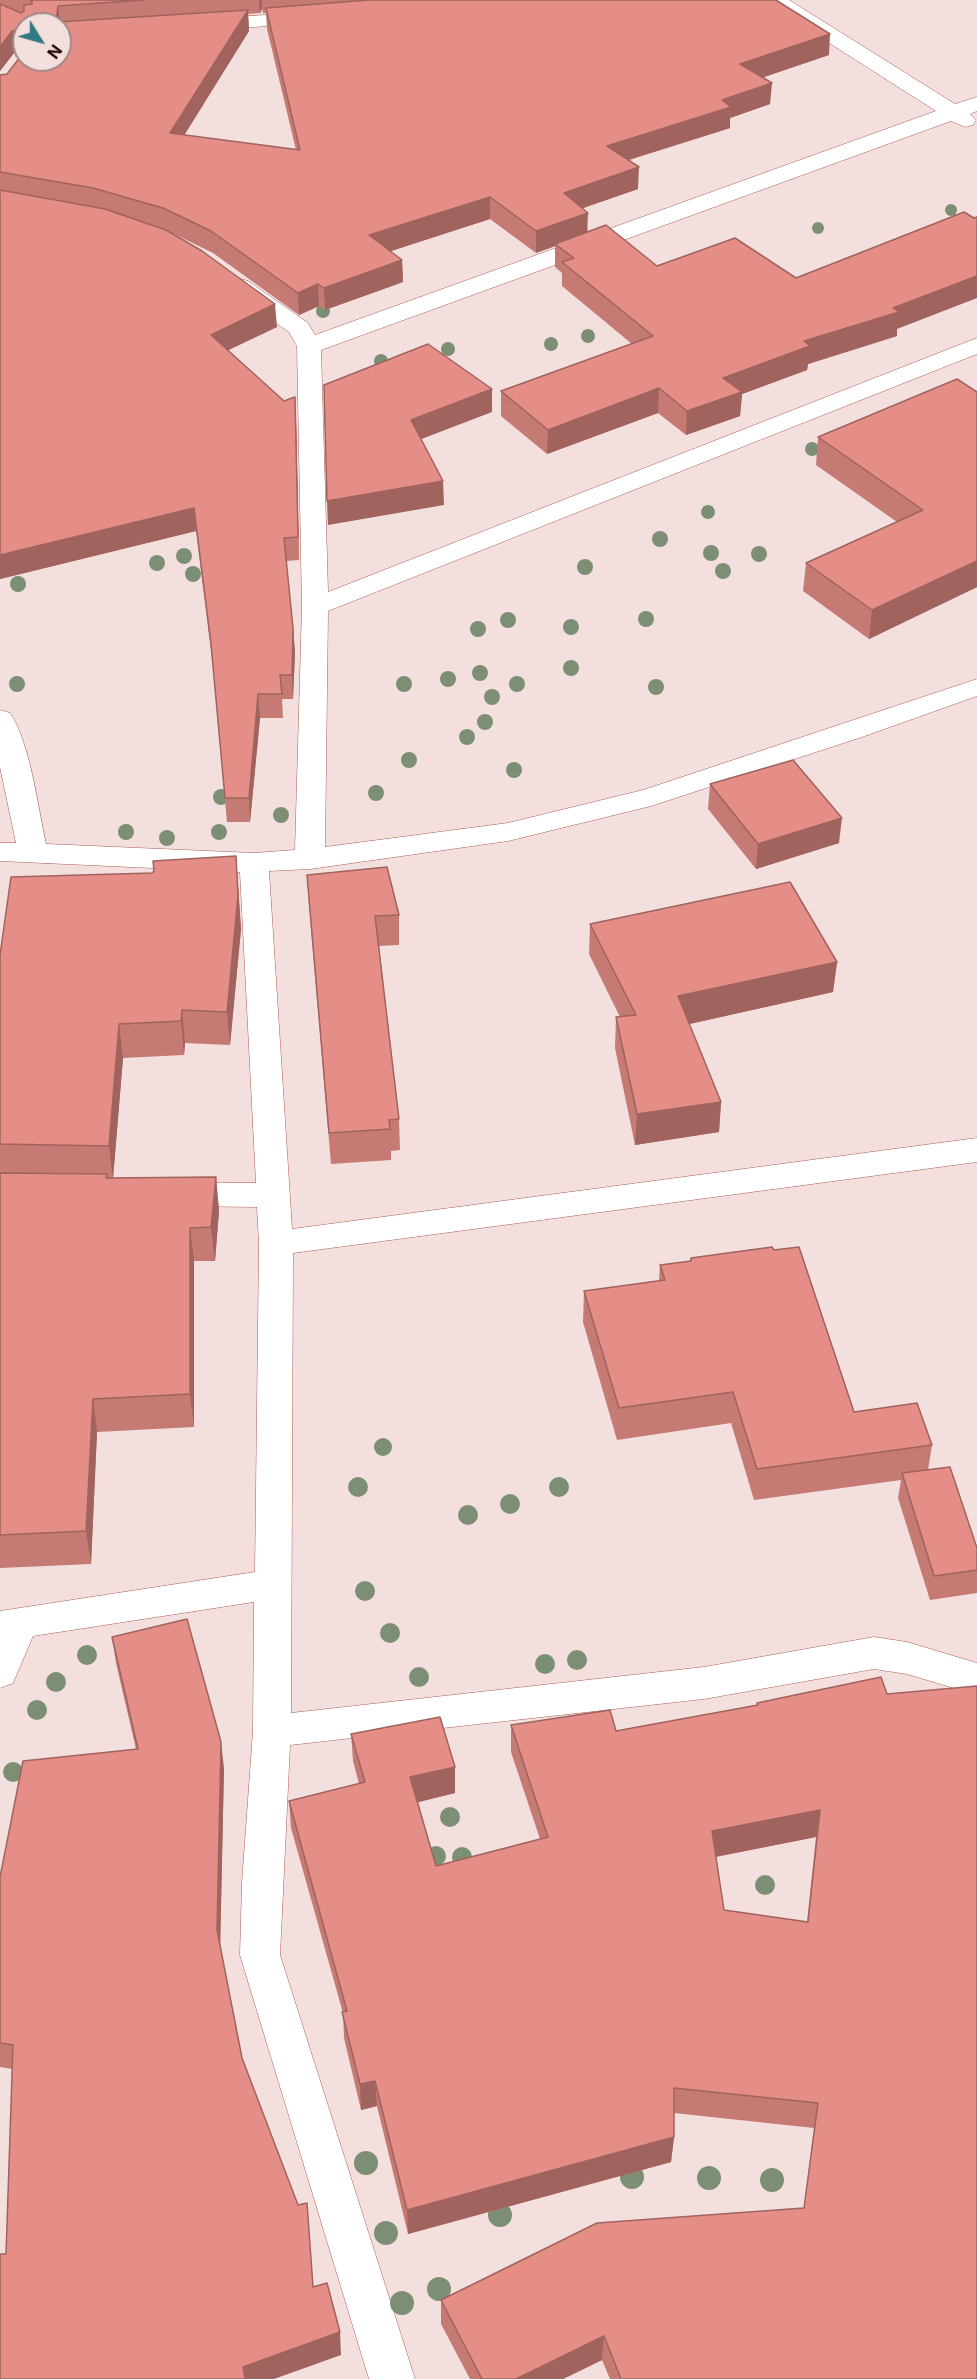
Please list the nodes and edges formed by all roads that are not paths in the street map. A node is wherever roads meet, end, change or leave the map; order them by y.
1 (775, 0) edge
2 (335, 16) edge
3 (180, 27) edge
4 (977, 104) edge
5 (953, 113) junction
6 (977, 127) edge
7 (225, 276) edge
8 (977, 345) edge
9 (309, 346) junction
10 (315, 607) junction
11 (977, 687) edge
12 (0, 720) edge
13 (0, 852) edge
14 (33, 854) junction
15 (310, 860) junction
16 (254, 863) junction
17 (977, 1150) edge
18 (143, 1194) edge
19 (274, 1195) junction
20 (276, 1243) junction
21 (274, 1584) junction
22 (10, 1625) edge
23 (0, 1672) edge
24 (977, 1679) edge
25 (272, 1731) junction
26 (392, 2379) edge

1 - 5 street
2 - 3 street
4 - 5 street
5 - 6 street
5 - 9 street
7 - 9 street
8 - 10 street
9 - 10 street
10 - 15 street
11 - 15 street
12 - 14 street
13 - 14 street
14 - 16 street
15 - 16 street
16 - 19 street
17 - 20 street
18 - 19 street
19 - 20 street
20 - 21 street
21 - 22 street
21 - 25 street
22 - 23 street
24 - 25 street
25 - 26 street

